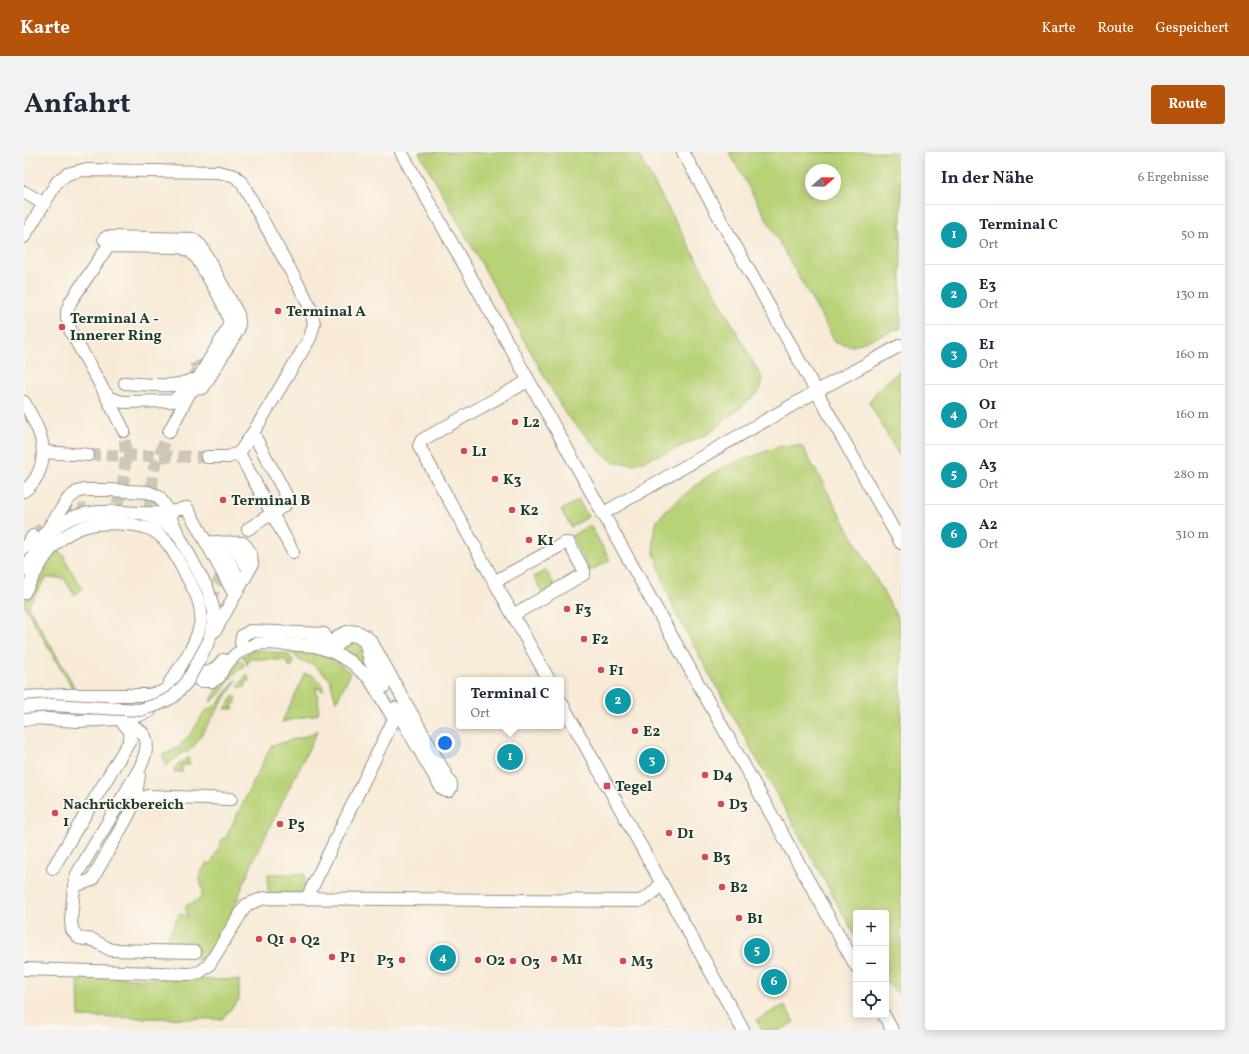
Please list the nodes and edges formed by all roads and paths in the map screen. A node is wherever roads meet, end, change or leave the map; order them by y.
1 (401, 152) edge
2 (683, 152) edge
3 (24, 192) edge
4 (44, 204) junction
5 (24, 237) edge
6 (204, 237) dead end
7 (104, 240) junction
8 (190, 251) junction
9 (71, 332) junction
10 (84, 335) dead end
11 (901, 345) edge
12 (99, 375) junction
13 (199, 378) junction
14 (528, 381) junction
15 (125, 383) dead end
16 (192, 389) junction
17 (816, 391) junction
18 (134, 397) dead end
19 (24, 402) edge
20 (124, 431) tunnel mouth
21 (169, 432) tunnel mouth
22 (253, 432) junction
23 (44, 452) junction
24 (239, 453) junction
25 (80, 454) tunnel mouth
26 (207, 457) tunnel mouth
27 (24, 491) edge
28 (175, 511) junction
29 (140, 513) junction
30 (272, 514) junction
31 (602, 514) junction
32 (248, 528) dead end
33 (178, 534) junction
34 (39, 537) junction
35 (212, 542) junction
36 (901, 543) edge
37 (24, 548) edge
38 (293, 552) dead end
39 (24, 571) edge
40 (241, 582) junction
41 (494, 582) junction
42 (24, 592) edge
43 (234, 594) junction
44 (512, 615) junction
45 (196, 638) junction
46 (209, 640) junction
47 (331, 651) junction
48 (547, 677) edge
49 (162, 692) junction
50 (24, 697) edge
51 (24, 707) edge
52 (564, 707) edge
53 (406, 715) junction
54 (118, 719) junction
55 (24, 720) edge
56 (140, 768) junction
57 (231, 800) dead end
58 (135, 801) junction
59 (53, 868) dead end
60 (661, 882) junction
61 (74, 886) junction
62 (307, 898) junction
63 (195, 952) dead end
64 (853, 961) edge
65 (24, 968) edge
66 (886, 1018) edge
67 (743, 1030) edge
68 (892, 1030) edge

1 - 14 lane
2 - 17 lane
3 - 4 lane
4 - 5 lane
4 - 22 lane
6 - 8 lane
7 - 8 lane
7 - 9 lane
7 - 16 lane
8 - 13 lane
9 - 10 lane
9 - 12 lane
11 - 17 lane
12 - 13 lane
12 - 18 lane
12 - 20 lane
13 - 15 lane
13 - 16 lane
14 - 31 lane
14 - 41 lane
16 - 21 lane
17 - 31 lane
17 - 36 lane
19 - 23 lane
22 - 24 lane
22 - 30 lane
23 - 25 lane
23 - 27 lane
24 - 26 lane
24 - 30 lane
28 - 29 lane
28 - 33 lane
28 - 34 lane
28 - 35 lane
29 - 33 lane
29 - 34 lane
30 - 32 lane
30 - 38 lane
31 - 64 lane
33 - 46 lane
34 - 37 lane
34 - 39 lane
35 - 40 lane
35 - 40 lane
35 - 43 lane
40 - 43 lane
41 - 44 lane
41 - 44 lane
42 - 45 lane
43 - 46 lane
44 - 48 lane
45 - 49 lane
45 - 53 lane
46 - 51 lane, bridge
47 - 49 lane
47 - 53 lane
47 - 62 lane
49 - 50 lane
49 - 54 lane
52 - 60 lane
53 - 53 lane
54 - 55 lane
54 - 56 lane
54 - 59 lane
56 - 58 lane
56 - 61 lane
57 - 58 lane
58 - 61 lane
60 - 62 lane
60 - 67 lane
61 - 63 lane
62 - 65 lane
66 - 68 lane

